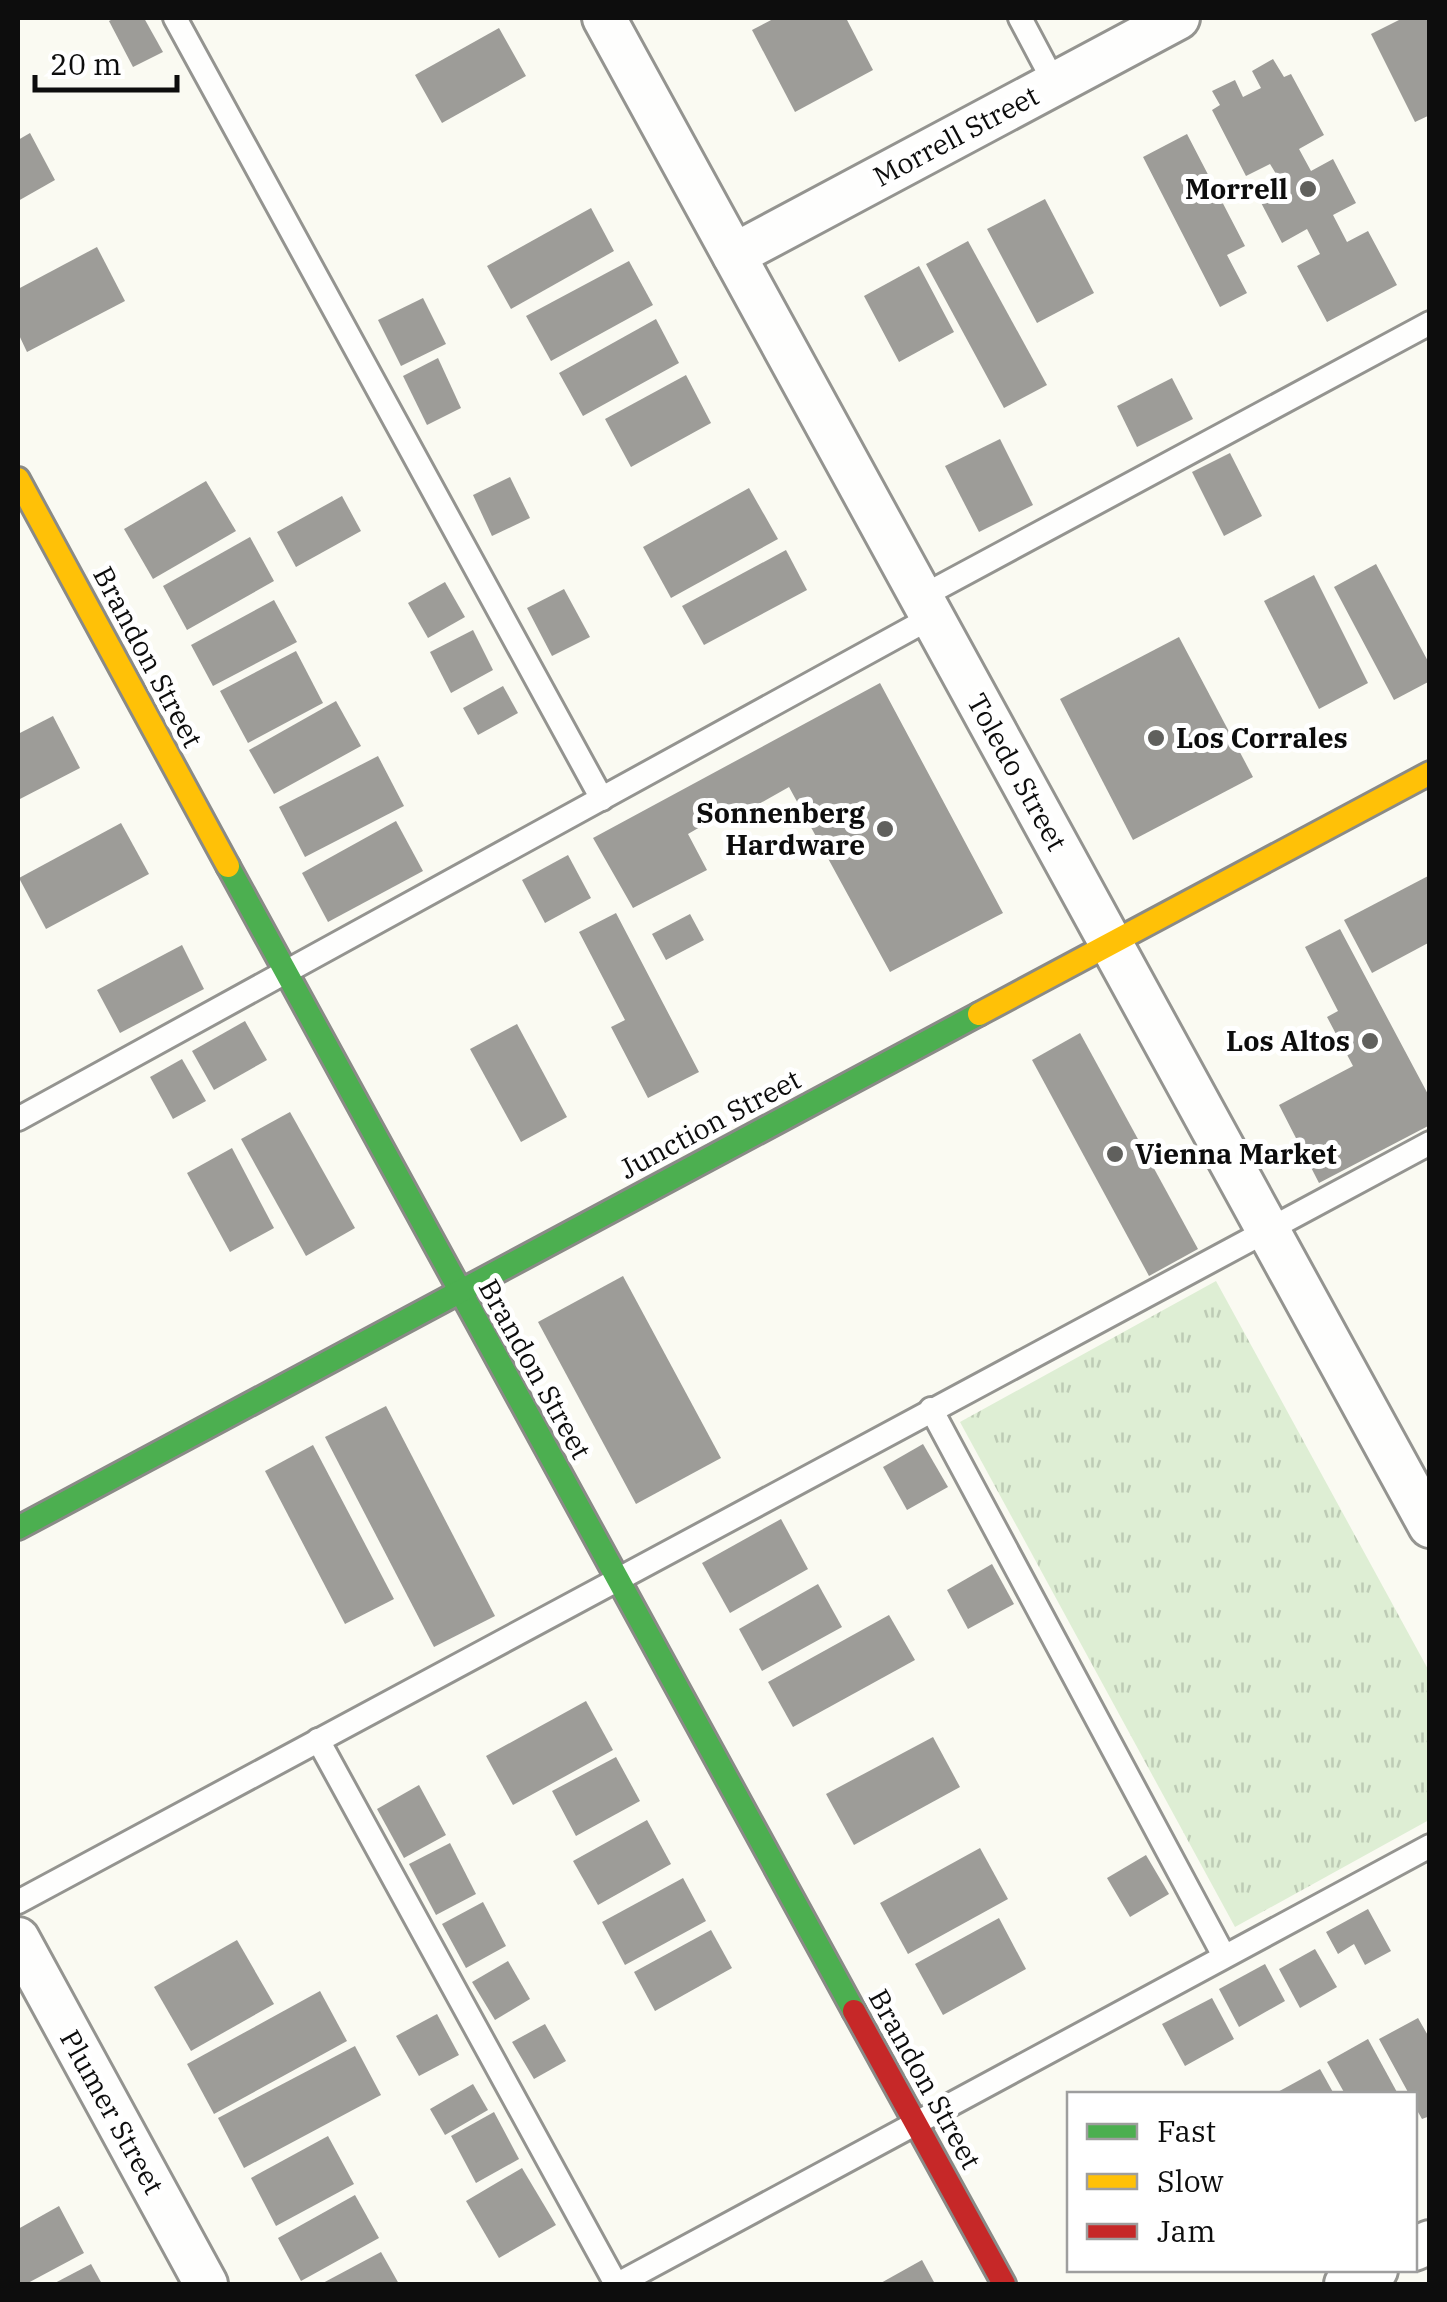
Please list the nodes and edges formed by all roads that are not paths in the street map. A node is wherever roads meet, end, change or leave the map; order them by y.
1 (174, 18) edge
2 (604, 18) edge
3 (1020, 18) edge
4 (1178, 18) edge
5 (1055, 84) junction
6 (734, 255) junction
7 (1430, 323) edge
8 (18, 479) edge
9 (926, 607) junction
10 (1430, 773) edge
11 (602, 799) junction
12 (1110, 944) junction
13 (286, 974) junction
14 (18, 1119) edge
15 (1430, 1143) edge
16 (1266, 1229) junction
17 (459, 1293) junction
18 (931, 1409) junction
19 (1430, 1526) edge
20 (18, 1528) edge
21 (616, 1578) junction
22 (318, 1740) junction
23 (1430, 1846) edge
24 (18, 1902) edge
25 (18, 1939) edge
26 (1224, 1956) junction
27 (914, 2122) junction
28 (1372, 2272) edge
29 (206, 2284) edge
30 (617, 2284) edge
31 (1004, 2284) edge
32 (1346, 2284) edge

1 - 11 lane
2 - 6 street, Toledo Street
3 - 5 lane
4 - 5 street, Morrell Street
5 - 6 street, Morrell Street
6 - 9 street, Toledo Street
7 - 9 lane
8 - 13 street, Brandon Street
9 - 11 lane
9 - 12 street, Toledo Street
10 - 12 street, Junction Street
11 - 13 lane
12 - 16 street, Toledo Street
12 - 17 street, Junction Street
13 - 14 lane
13 - 17 street, Brandon Street
15 - 16 lane
16 - 18 lane
16 - 19 street, Toledo Street
17 - 20 street, Junction Street
17 - 21 street, Brandon Street
18 - 21 lane
18 - 26 lane
21 - 22 lane
21 - 27 street, Brandon Street
22 - 24 lane
22 - 30 lane
23 - 26 lane
25 - 29 street, Plumer Street
26 - 27 lane
27 - 30 lane
27 - 31 street, Brandon Street
28 - 32 street

